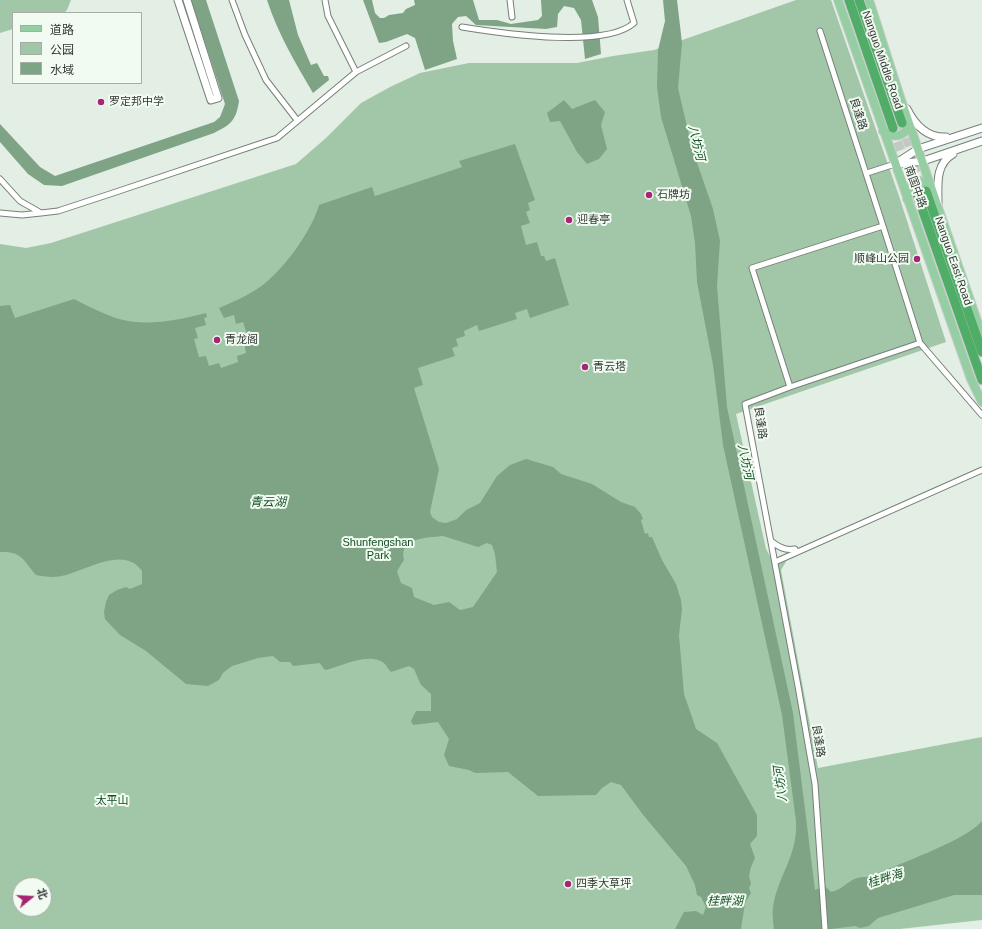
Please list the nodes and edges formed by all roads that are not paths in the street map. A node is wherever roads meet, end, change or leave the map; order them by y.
1 (178, 0) edge
2 (187, 0) edge
3 (232, 0) edge
4 (325, 0) edge
5 (510, 0) edge
6 (627, 0) edge
7 (838, 0) edge
8 (849, 0) edge
9 (859, 0) edge
10 (869, 0) edge
11 (512, 17) dead end
12 (462, 27) dead end
13 (820, 31) dead end
14 (406, 46) dead end
15 (356, 72) junction
16 (900, 97) junction
17 (905, 113) junction
18 (297, 120) junction
19 (902, 123) tunnel mouth
20 (893, 128) tunnel mouth
21 (982, 128) edge
22 (883, 131) junction
23 (962, 134) junction
24 (982, 141) edge
25 (966, 147) junction
26 (918, 149) junction
27 (923, 161) junction
28 (895, 164) junction
29 (868, 173) junction
30 (0, 179) edge
31 (925, 194) junction
32 (907, 199) junction
33 (938, 208) junction
34 (0, 213) edge
35 (41, 213) junction
36 (884, 226) junction
37 (982, 335) edge
38 (920, 343) junction
39 (982, 352) edge
40 (982, 380) edge
41 (790, 387) junction
42 (982, 402) edge
43 (982, 415) edge
44 (982, 470) edge
45 (771, 541) junction
46 (805, 547) junction
47 (775, 562) junction
48 (825, 929) edge

1 - 2 street
3 - 18 street
4 - 15 street
5 - 11 street
6 - 12 street
7 - 22 main road, 南国中路
8 - 20 highway, Nanguo Middle Road
9 - 19 highway, Nanguo Middle Road
10 - 16 main road, 南国中路
13 - 29 street, 良逢路
14 - 15 street
15 - 18 street
16 - 17 main road, 南国中路
16 - 23 street
17 - 22 main road
17 - 26 main road, 南国中路
18 - 35 street
21 - 23 street
22 - 28 main road, 南国中路
23 - 26 street
24 - 25 street
25 - 27 street
25 - 33 street
26 - 27 main road, 南国中路
26 - 28 street
27 - 28 street
27 - 31 main road, 南国中路
28 - 29 street
28 - 32 main road, 南国中路
29 - 36 street, 良逢路
30 - 35 street
31 - 32 main road
31 - 33 main road, 南国中路
31 - 39 highway, Nanguo East Road
31 - 40 highway, Nanguo East Road
32 - 42 main road, 南国中路
33 - 37 main road, 南国中路
34 - 35 street
36 - 38 street, 良逢路
36 - 41 street
38 - 41 street
38 - 43 street
41 - 45 street, 良逢路
44 - 46 street
45 - 46 street
45 - 47 street, 良逢路
46 - 47 street
47 - 48 street, 良逢路

